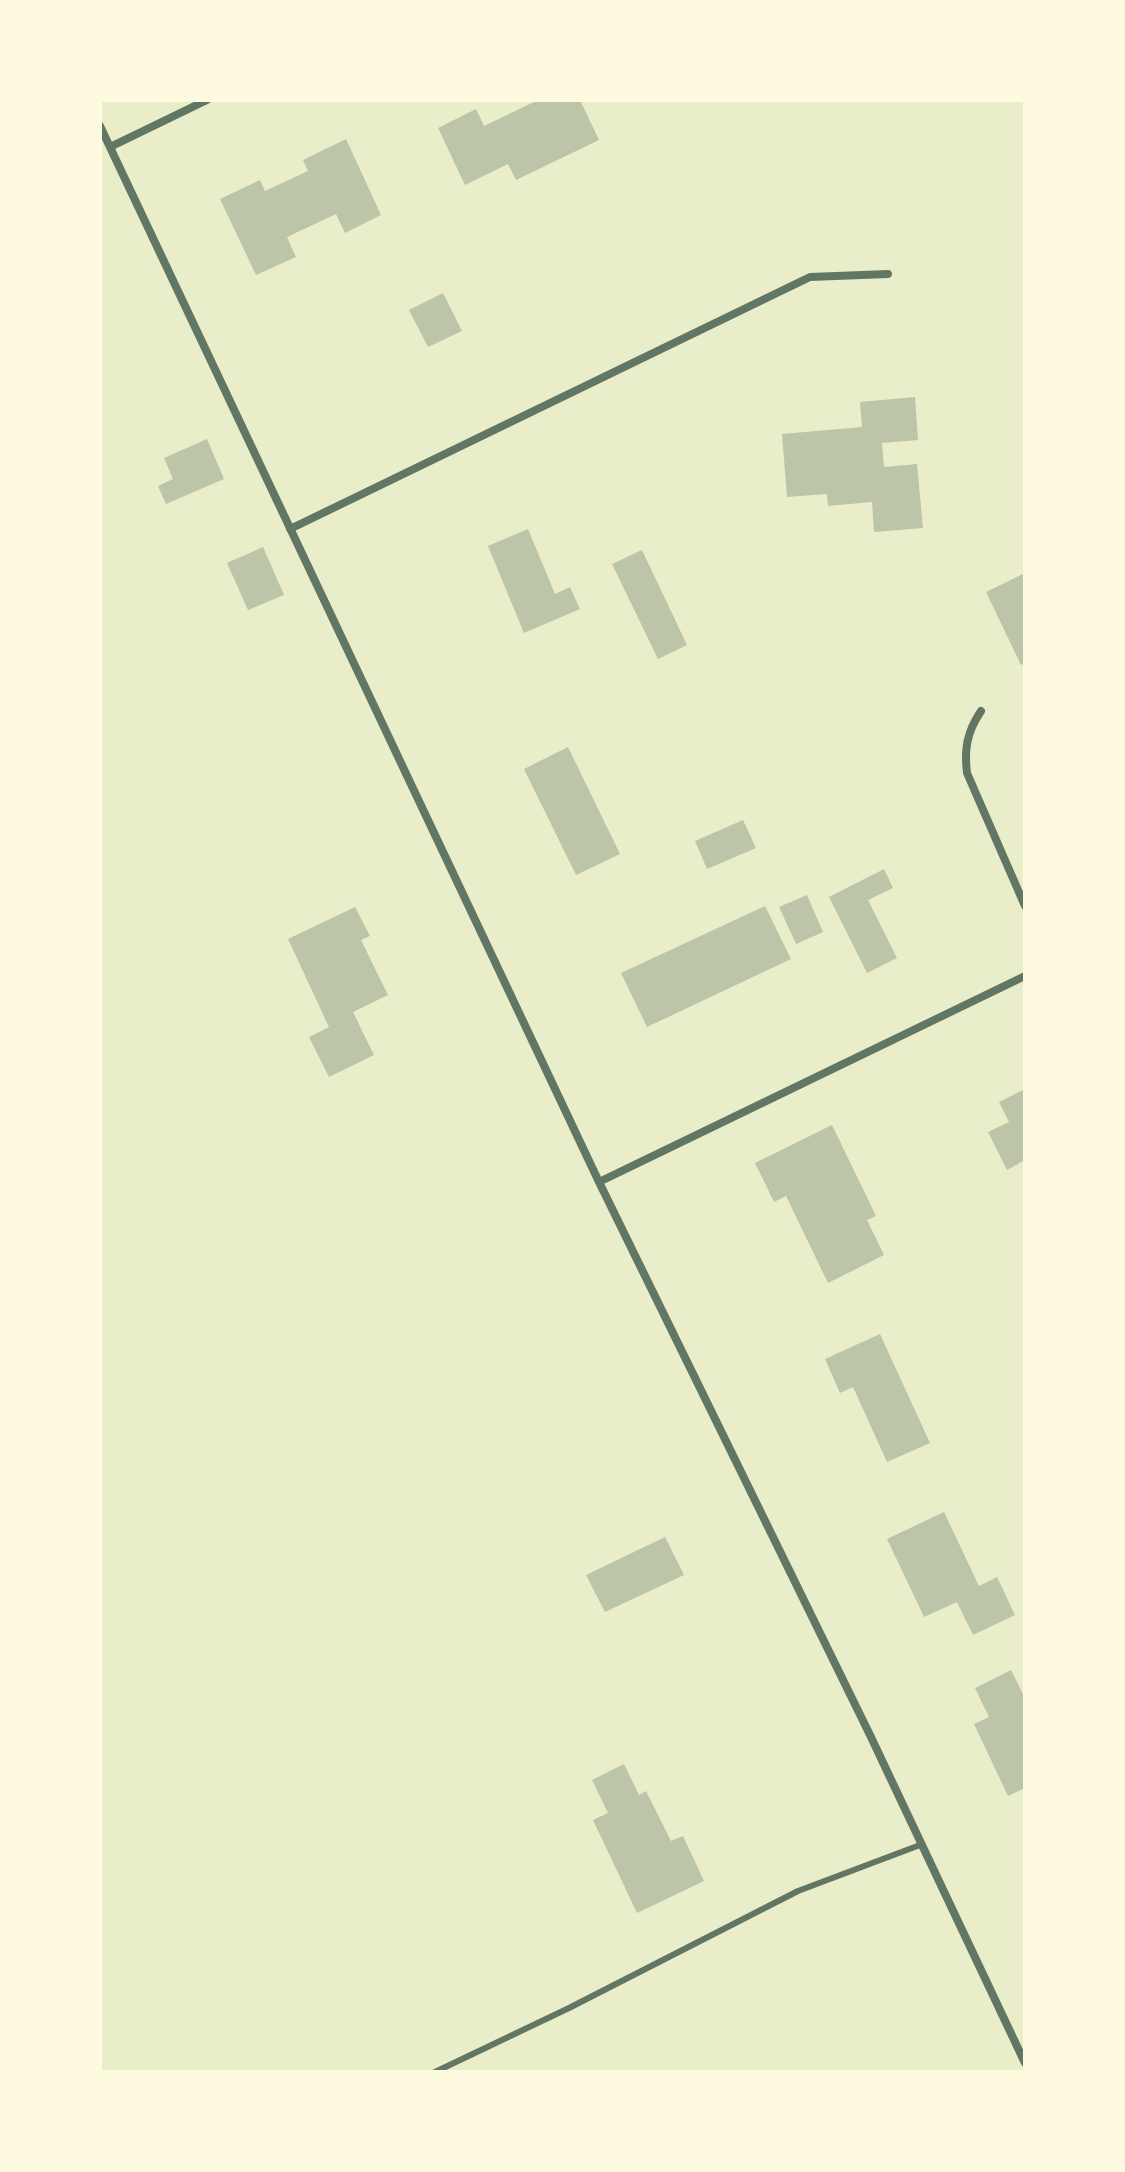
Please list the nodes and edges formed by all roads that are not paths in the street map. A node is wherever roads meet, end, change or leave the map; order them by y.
1 (207, 100) edge
2 (100, 126) edge
3 (110, 147) junction
4 (888, 274) dead end
5 (290, 529) junction
6 (981, 711) dead end
7 (1025, 906) edge
8 (1025, 976) edge
9 (599, 1182) junction
10 (920, 1845) junction
11 (1025, 2063) edge
12 (435, 2072) edge

1 - 3 street
2 - 3 street
3 - 5 street
4 - 5 street
5 - 9 street
6 - 7 street
8 - 9 street
9 - 10 street
10 - 11 street
10 - 12 lane

